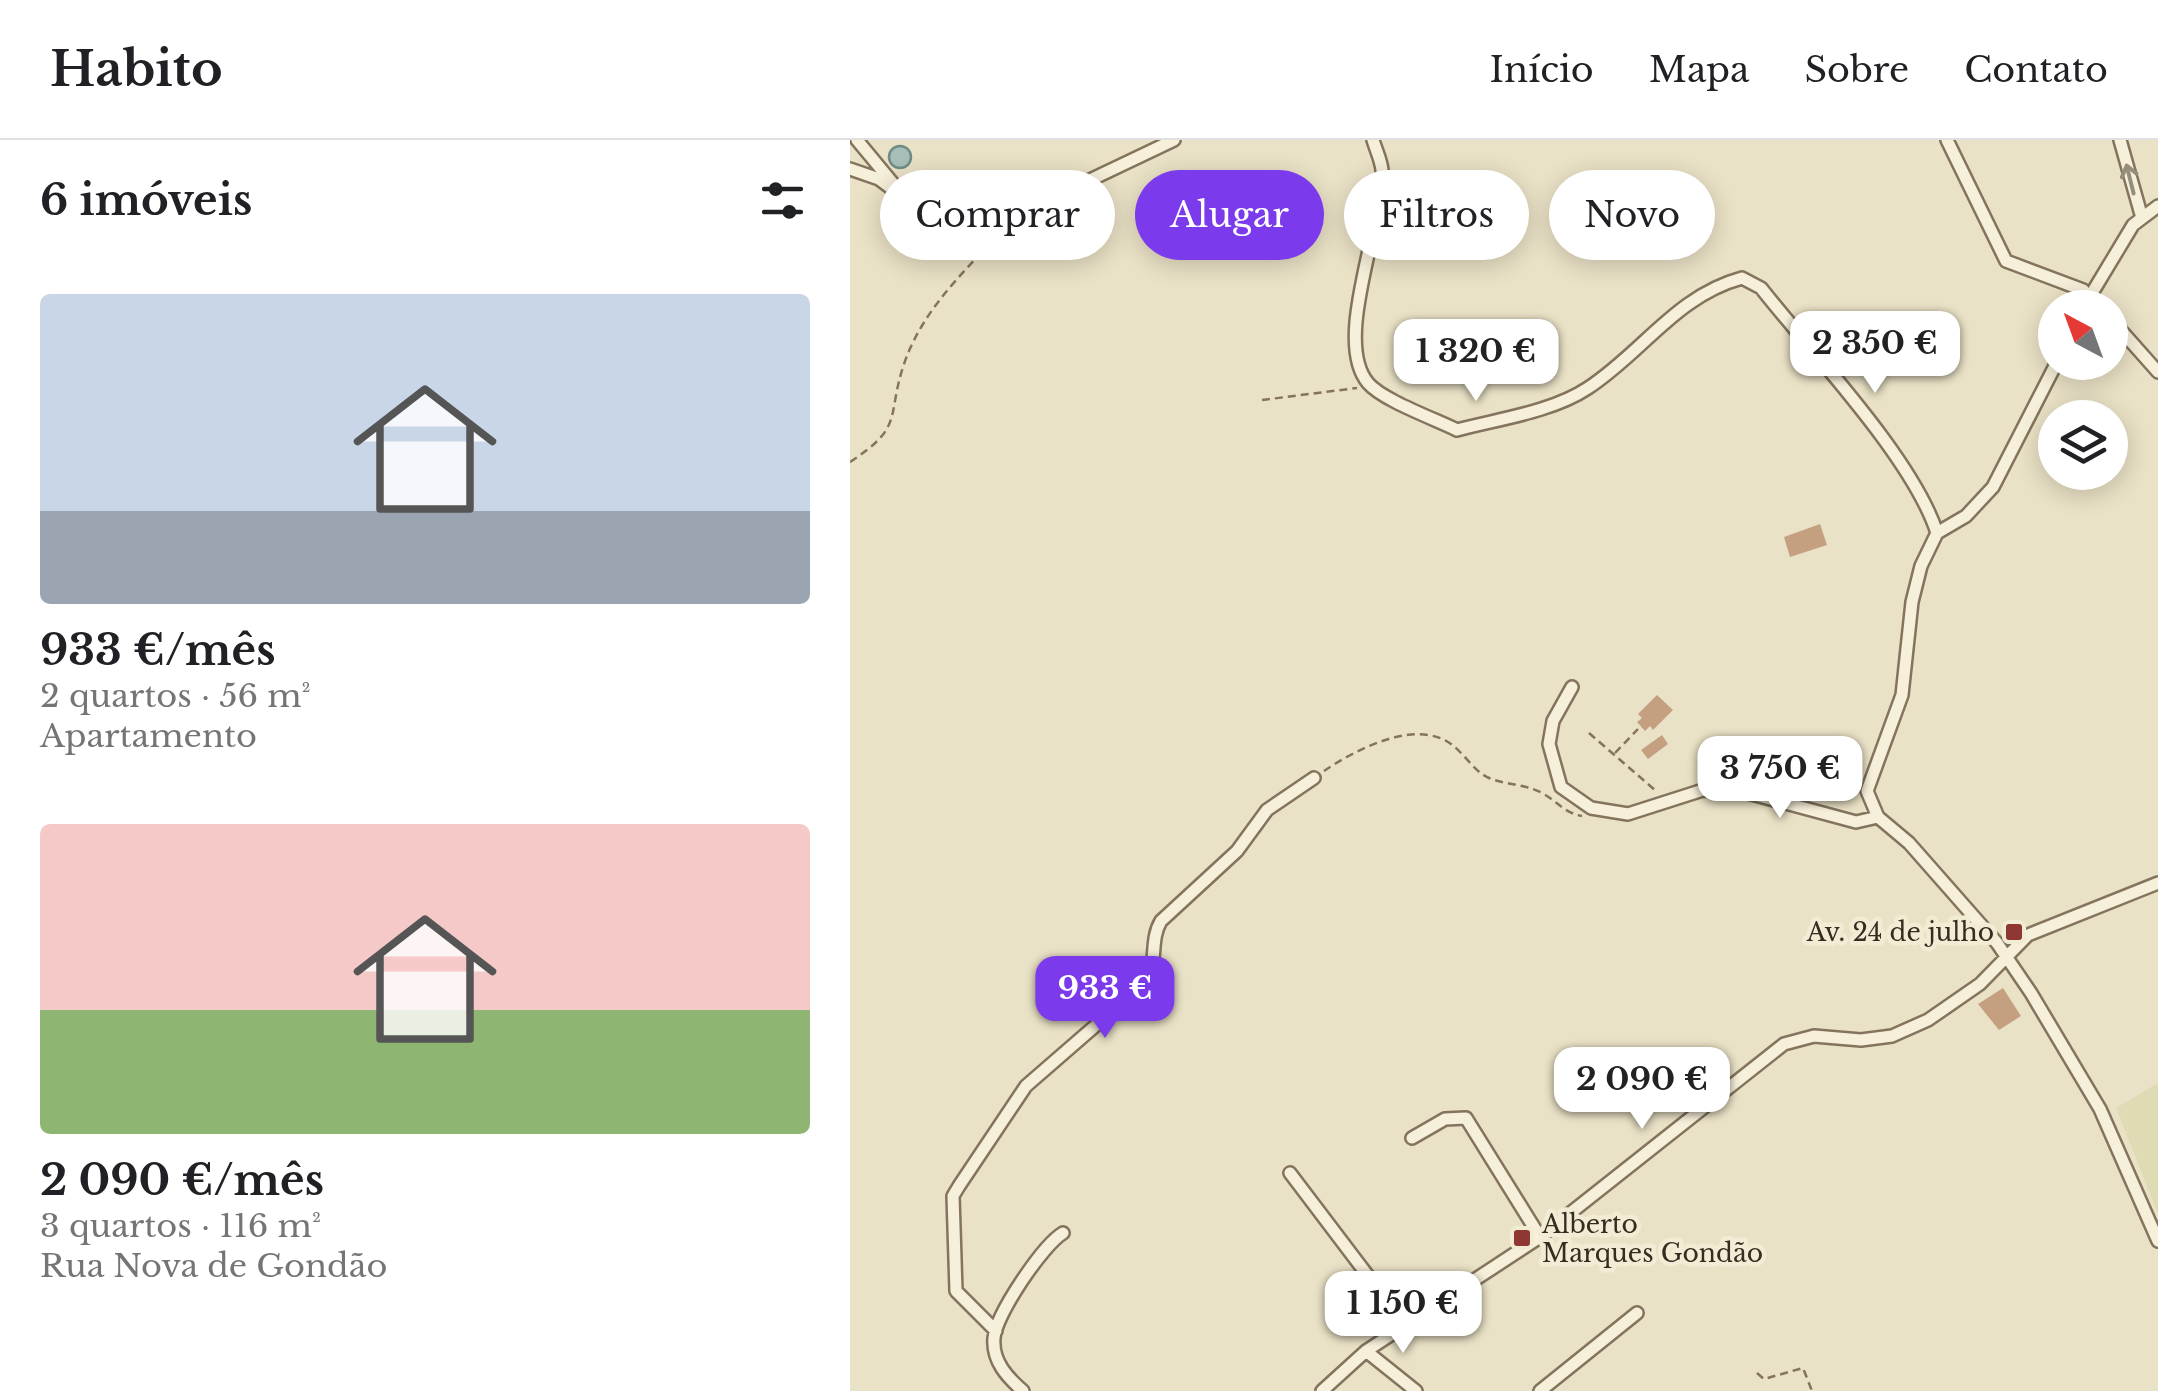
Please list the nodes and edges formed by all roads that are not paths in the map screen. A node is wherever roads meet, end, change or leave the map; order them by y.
1 (857, 140) edge
2 (1174, 140) edge
3 (1373, 140) edge
4 (1947, 140) edge
5 (2120, 140) edge
6 (850, 169) edge
7 (882, 170) edge
8 (1111, 170) edge
9 (880, 180) edge
10 (2158, 206) edge
11 (2142, 218) junction
12 (2080, 290) edge
13 (2093, 290) edge
14 (2128, 338) edge
15 (2158, 372) edge
16 (2048, 380) edge
17 (1936, 533) junction
18 (1572, 687) dead end
19 (1314, 778) road end
20 (1878, 817) junction
21 (2158, 883) edge
22 (2007, 957) junction
23 (1412, 1138) dead end
24 (1290, 1172) dead end
25 (1063, 1233) dead end
26 (1540, 1238) junction
27 (2158, 1241) edge
28 (1637, 1313) dead end
29 (1406, 1326) junction
30 (996, 1332) junction
31 (1366, 1352) junction
32 (1023, 1391) edge
33 (1322, 1391) edge
34 (1416, 1391) edge
35 (1540, 1391) edge

1 - 7 street
2 - 8 street
3 - 17 street
4 - 12 street
11 -> 5 street
6 - 9 street
10 - 11 street
11 - 13 street
14 - 15 street
16 - 17 street
17 - 20 street
18 - 20 street
19 - 30 street
20 - 22 street
21 - 22 street
22 - 26 street
22 - 27 street
23 - 26 street
24 - 29 street
25 - 30 street
26 - 29 street
28 - 35 street
29 - 31 street
30 - 32 street
31 - 33 street
31 - 34 street

